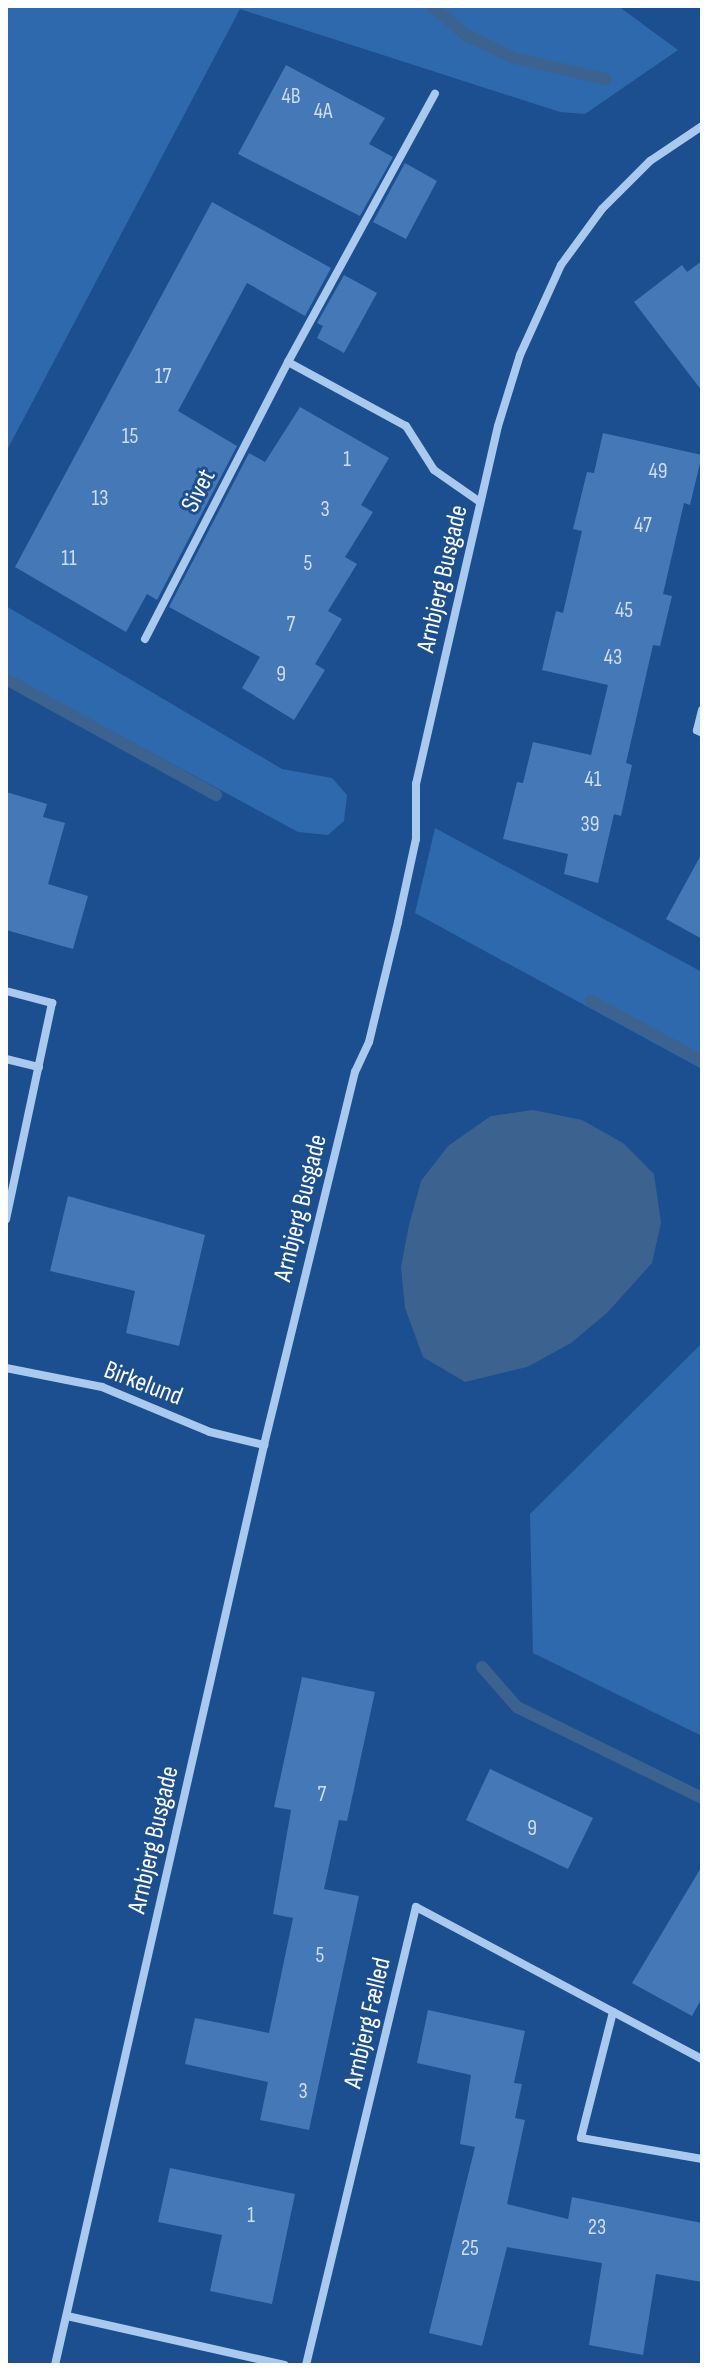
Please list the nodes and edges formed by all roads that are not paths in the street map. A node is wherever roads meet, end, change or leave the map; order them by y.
1 (435, 94) dead end
2 (702, 126) edge
3 (288, 362) junction
4 (480, 502) junction
5 (145, 639) dead end
6 (702, 710) edge
7 (702, 733) edge
8 (6, 991) edge
9 (6, 1059) edge
10 (39, 1067) junction
11 (6, 1219) edge
12 (6, 1368) edge
13 (264, 1445) junction
14 (613, 2012) junction
15 (702, 2059) edge
16 (702, 2159) edge
17 (67, 2316) junction
18 (55, 2365) edge
19 (285, 2365) edge
20 (306, 2365) edge

1 - 3 street, Sivet
2 - 4 street, Arnbjerg Busgade
3 - 4 street
3 - 5 street, Sivet
4 - 13 street, Arnbjerg Busgade
6 - 7 street
8 - 10 street
9 - 10 street
10 - 11 street
12 - 13 street, Birkelund
13 - 17 street, Arnbjerg Busgade
14 - 15 street, Arnbjerg Fælled
14 - 16 street
14 - 20 street, Arnbjerg Fælled
17 - 18 street, Arnbjerg Busgade
17 - 19 street

